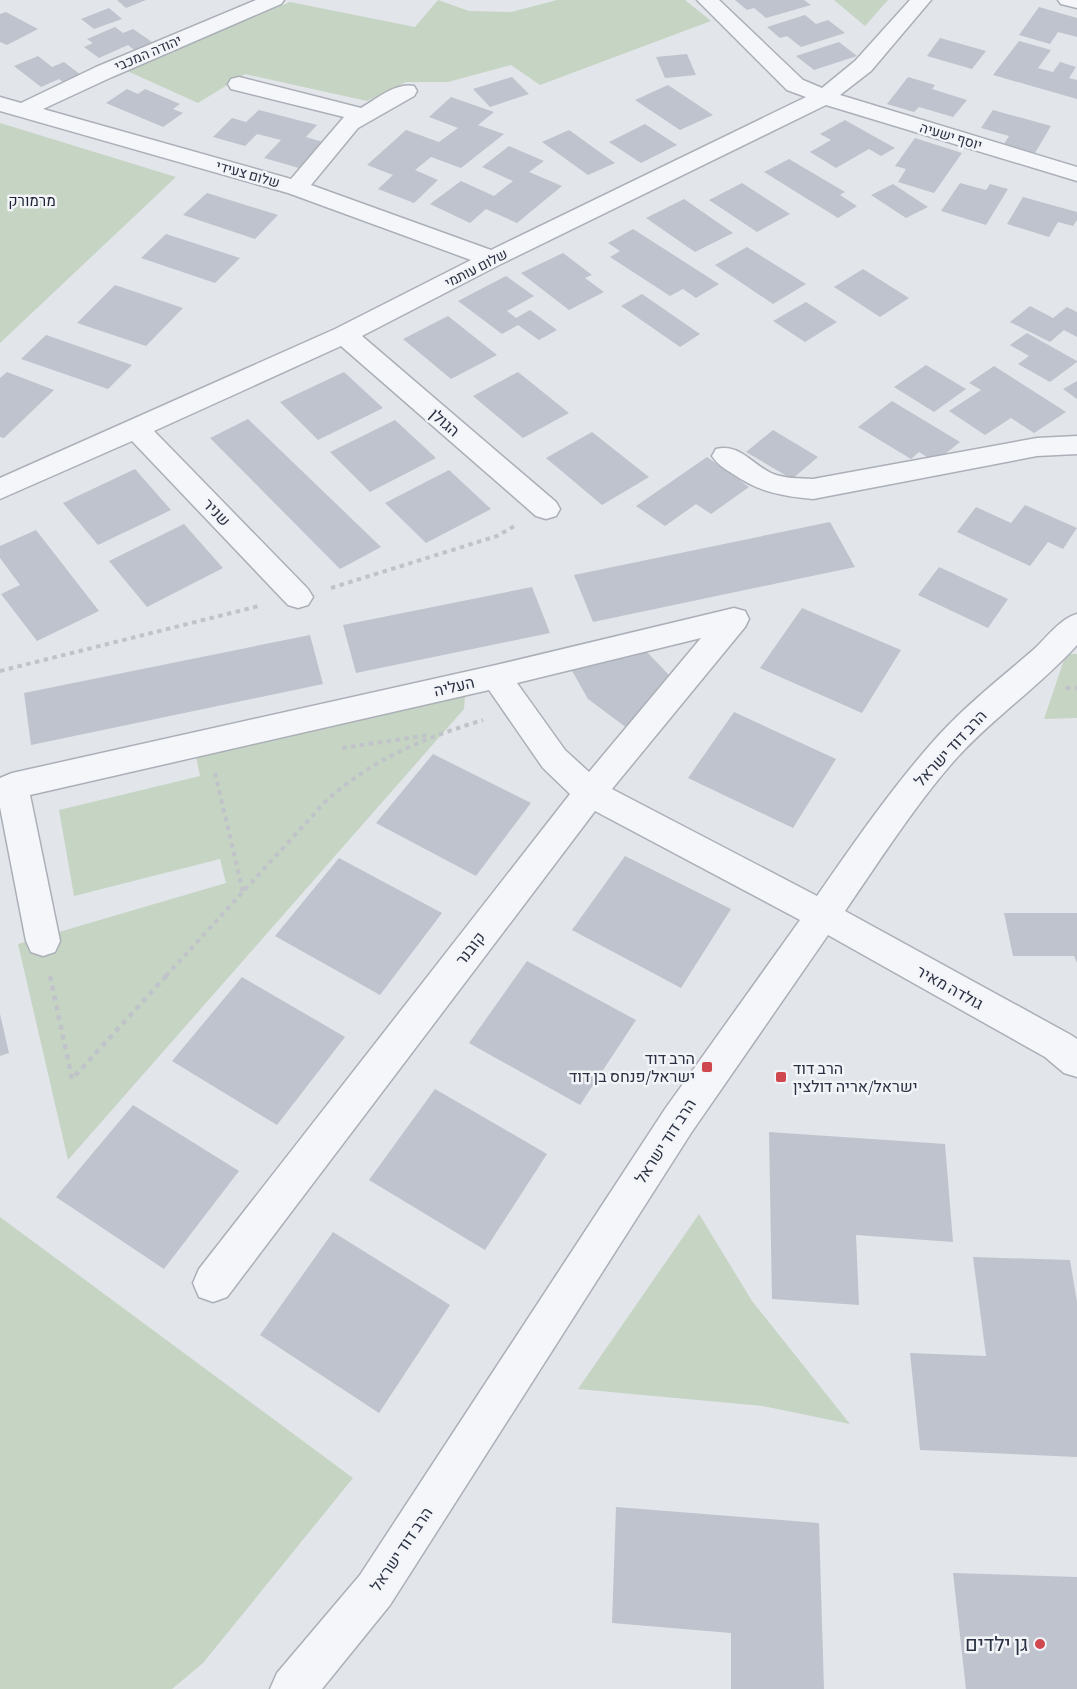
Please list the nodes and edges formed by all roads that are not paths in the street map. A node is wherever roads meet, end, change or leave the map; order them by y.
1 (274, 0) edge
2 (707, 0) edge
3 (921, 0) edge
4 (1068, 0) edge
5 (1077, 2) edge
6 (239, 84) dead end
7 (406, 91) dead end
8 (824, 97) junction
9 (0, 104) edge
10 (24, 110) junction
11 (363, 115) junction
12 (1077, 174) edge
13 (296, 188) junction
14 (492, 259) junction
15 (344, 335) junction
16 (135, 427) junction
17 (1077, 445) edge
18 (726, 456) dead end
19 (0, 489) edge
20 (546, 509) dead end
21 (298, 597) dead end
22 (1077, 625) edge
23 (496, 677) junction
24 (590, 793) junction
25 (822, 915) junction
26 (43, 941) road end
27 (1077, 1061) edge
28 (213, 1282) dead end
29 (293, 1689) edge

1 - 10 street, יהודה המכבי
2 - 8 street, יוסף ישעיה
3 - 8 street, שלום עותמי
4 - 5 street
6 - 11 street
7 - 11 street
8 - 12 street, יוסף ישעיה
8 - 14 street, שלום עותמי
9 - 10 street, שלום צעידי
10 - 13 street, שלום צעידי
11 - 13 street
13 - 14 street, שלום צעידי
14 - 15 street, שלום עותמי
15 - 16 street, שלום עותמי
15 - 20 street, הגולן
16 - 19 street, שלום עותמי
16 - 21 street, שניר
17 - 18 street
22 - 25 street, הרב דוד ישראל
23 - 24 street, העליה
23 - 24 street, קובנר
23 - 26 street, העליה
24 - 25 street, העליה
24 - 28 street, קובנר
25 - 27 street, גולדה מאיר
25 - 29 street, הרב דוד ישראל

